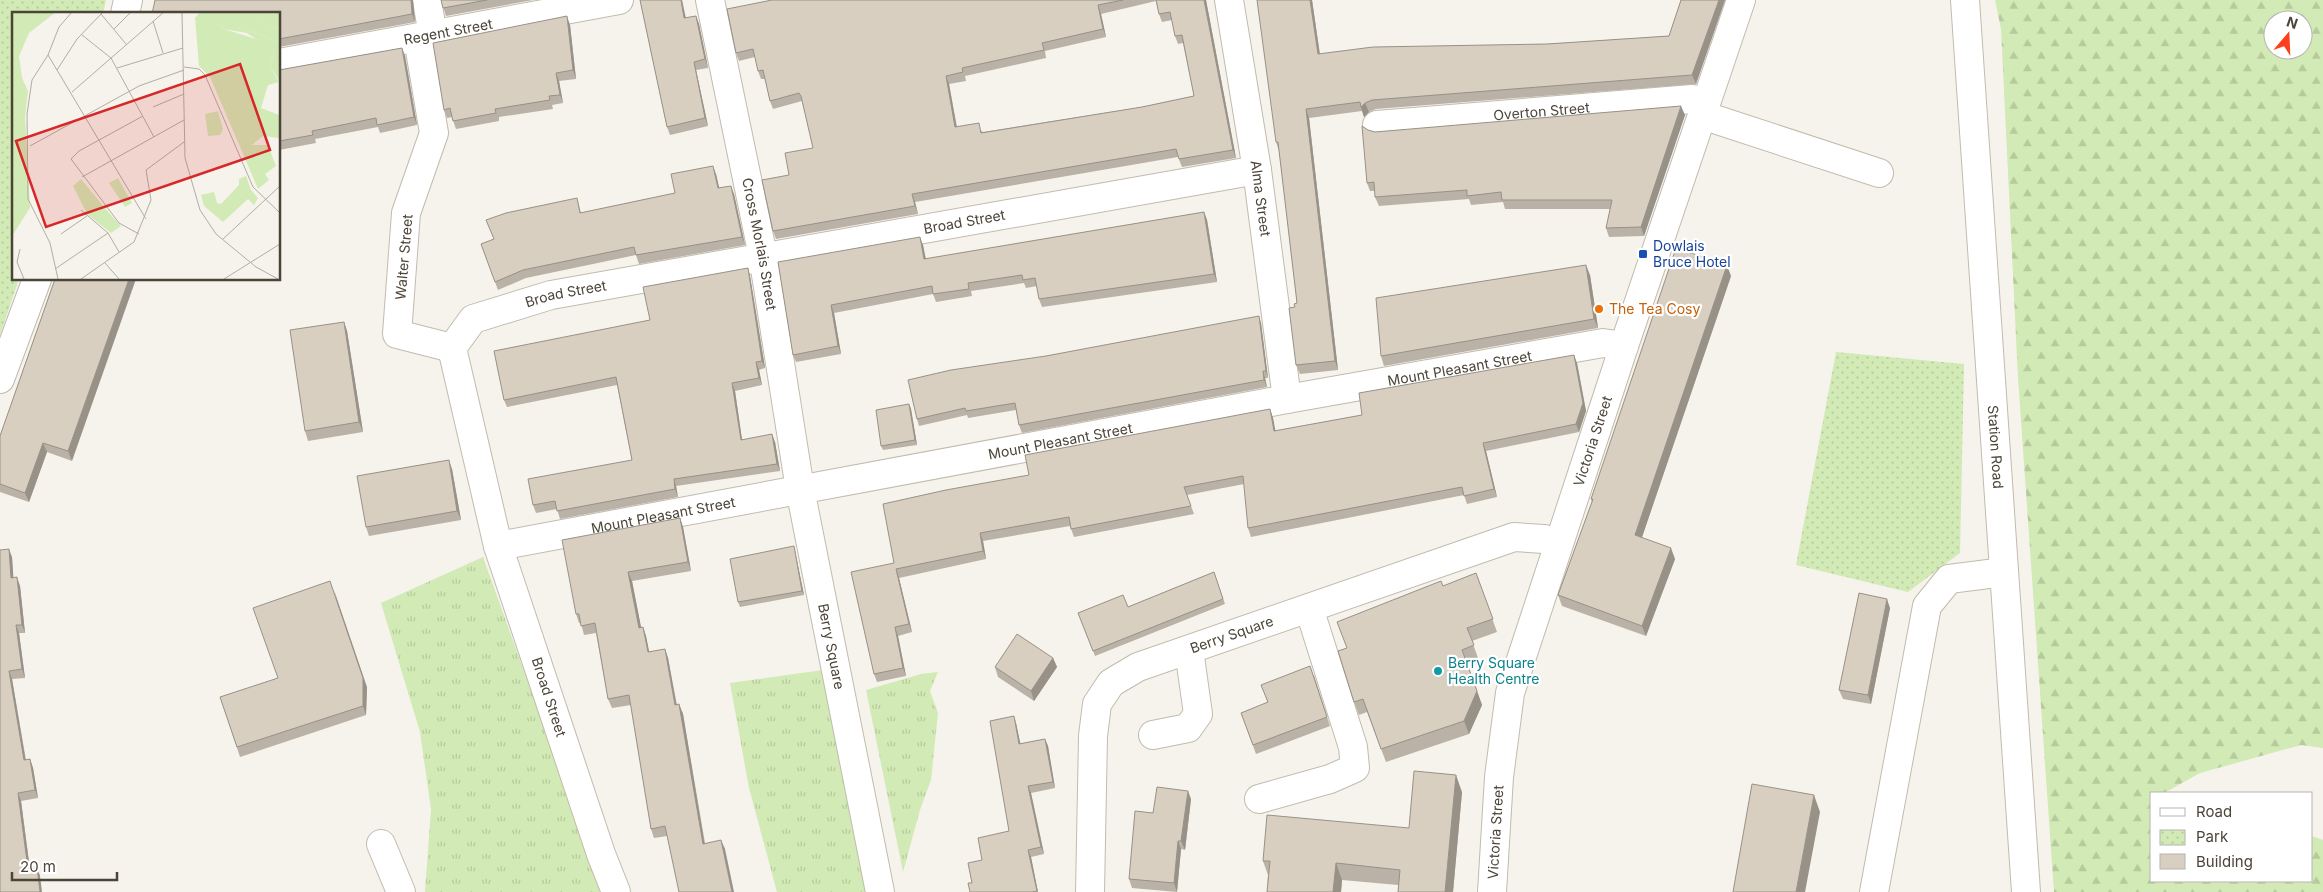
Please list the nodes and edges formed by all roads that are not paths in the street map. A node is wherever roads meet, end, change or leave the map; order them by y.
1 (427, 0) edge
2 (619, 0) edge
3 (710, 0) edge
4 (1229, 0) edge
5 (1741, 0) edge
6 (1965, 0) edge
7 (425, 37) junction
8 (280, 63) edge
9 (1704, 109) junction
10 (1377, 124) dead end
11 (1257, 170) junction
12 (1879, 173) dead end
13 (763, 256) junction
14 (37, 280) edge
15 (1624, 346) junction
16 (452, 348) junction
17 (0, 379) edge
18 (1287, 399) junction
19 (800, 489) junction
20 (1558, 544) junction
21 (498, 546) junction
22 (2004, 572) junction
23 (1309, 608) junction
24 (1189, 650) junction
25 (1153, 735) dead end
26 (1258, 799) dead end
27 (381, 844) dead end
28 (401, 892) edge
29 (616, 892) edge
30 (880, 892) edge
31 (1090, 892) edge
32 (1492, 892) edge
33 (1874, 892) edge
34 (2026, 892) edge

1 - 7 street
2 - 7 street, Regent Street
3 - 13 street, Cross Morlais Street
4 - 11 street, Alma Street
5 - 9 street, Victoria Street
6 - 22 street, Station Road
7 - 8 street, Regent Street
7 - 16 street, Walter Street
9 - 10 street, Overton Street
9 - 12 street, Overton Street
9 - 15 street, Victoria Street
11 - 13 street, Broad Street
11 - 18 street, Alma Street
13 - 16 street, Broad Street
13 - 19 street, Cross Morlais Street
14 - 17 street
15 - 18 street, Mount Pleasant Street
15 - 20 street, Victoria Street
16 - 21 street, Broad Street
18 - 19 street, Mount Pleasant Street
19 - 21 street, Mount Pleasant Street
19 - 30 street, Berry Square
20 - 23 street, Berry Square
20 - 32 street, Victoria Street
21 - 29 street, Broad Street
22 - 33 street
22 - 34 street, Station Road
23 - 24 street, Berry Square
23 - 26 street
24 - 25 street
24 - 31 street, Berry Square
27 - 28 street

